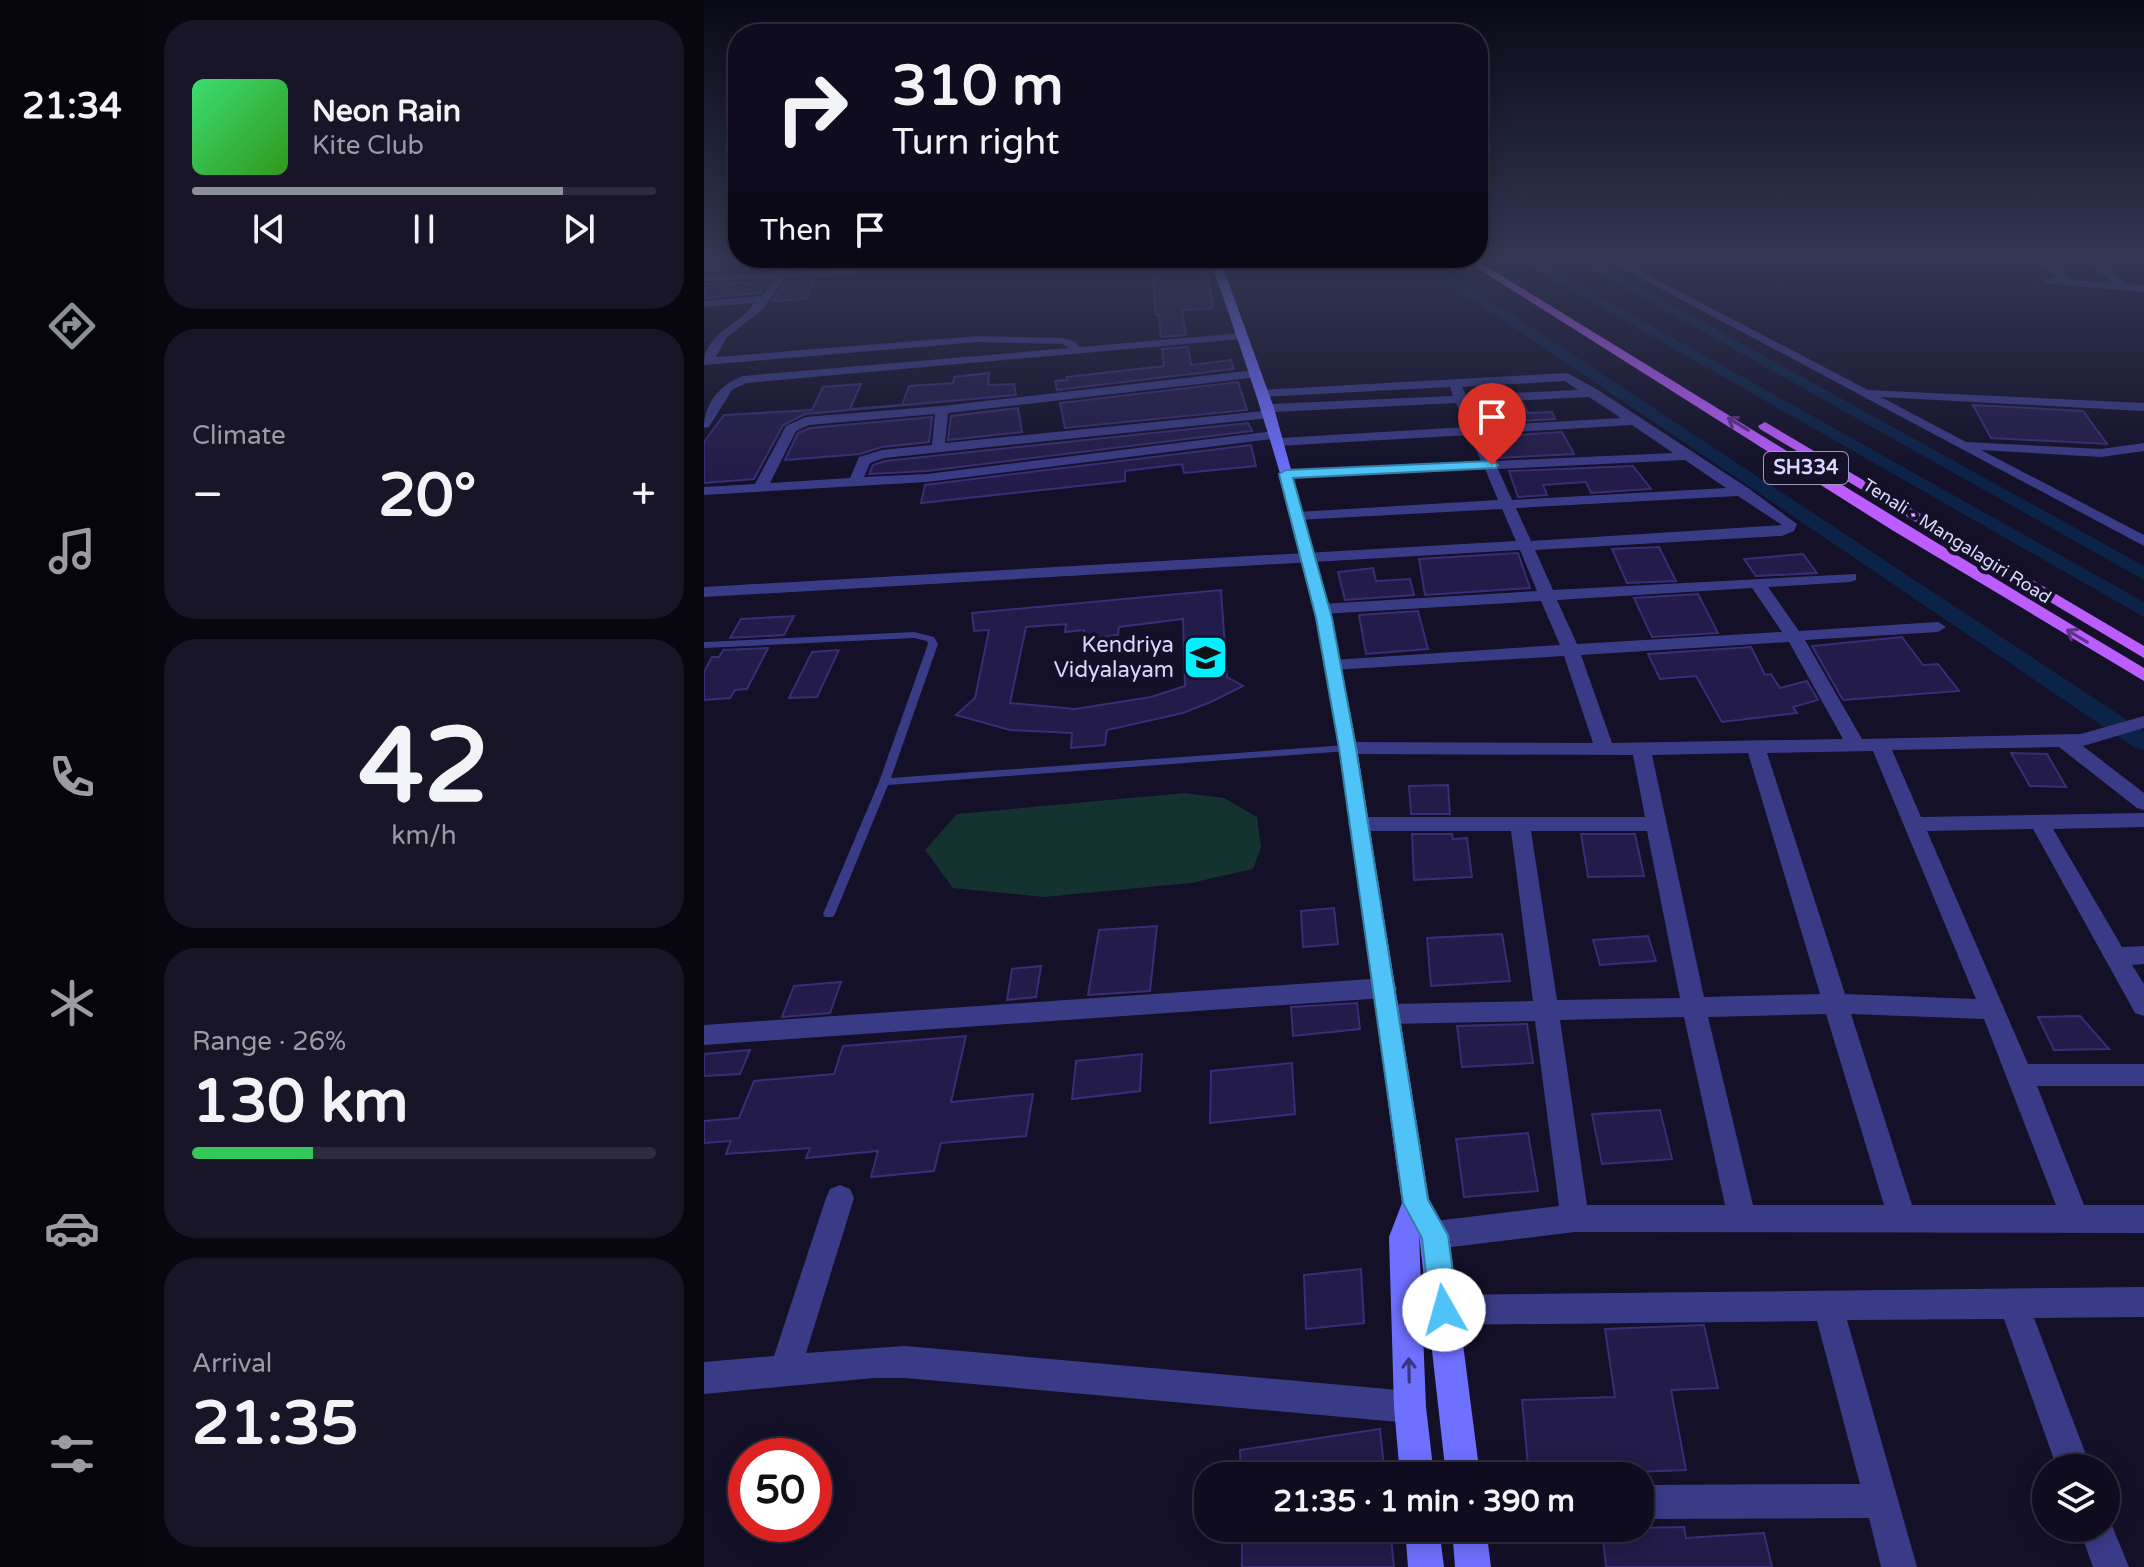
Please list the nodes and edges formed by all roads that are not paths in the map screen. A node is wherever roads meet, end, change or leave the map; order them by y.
1 (726, 332) edge
2 (1241, 332) edge
3 (1587, 332) edge
4 (1610, 332) edge
5 (1749, 332) edge
6 (1242, 336) junction
7 (1077, 352) junction
8 (706, 360) edge
9 (1255, 374) junction
10 (1454, 383) junction
11 (1594, 393) junction
12 (1865, 393) junction
13 (1461, 399) junction
14 (1266, 405) junction
15 (2144, 407) edge
16 (942, 410) junction
17 (1636, 421) junction
18 (704, 424) edge
19 (1476, 430) junction
20 (1276, 438) junction
21 (1962, 444) junction
22 (2144, 447) edge
23 (938, 448) junction
24 (1689, 456) junction
25 (1492, 465) junction
26 (1286, 474) junction
27 (855, 483) junction
28 (760, 488) junction
29 (704, 491) edge
30 (1743, 491) junction
31 (1508, 504) junction
32 (1297, 516) junction
33 (2144, 541) edge
34 (1527, 547) junction
35 (1308, 559) junction
36 (1850, 577) dead end
37 (1757, 583) junction
38 (704, 592) edge
39 (1547, 595) junction
40 (1322, 609) junction
41 (1938, 627) dead end
42 (1794, 636) junction
43 (704, 645) edge
44 (1571, 650) junction
45 (2144, 653) edge
46 (1332, 665) junction
47 (2144, 676) edge
48 (2144, 722) edge
49 (2063, 740) junction
50 (1867, 742) junction
51 (1755, 745) junction
52 (1347, 748) junction
53 (1605, 749) junction
54 (1641, 749) junction
55 (884, 782) junction
56 (2144, 803) edge
57 (2144, 820) edge
58 (2039, 822) junction
59 (1358, 824) junction
60 (1520, 824) junction
61 (1657, 824) junction
62 (1913, 824) junction
63 (829, 914) dead end
64 (2144, 955) edge
65 (2116, 956) junction
66 (1385, 988) junction
67 (1835, 1004) junction
68 (2144, 1006) edge
69 (1694, 1007) junction
70 (1992, 1009) junction
71 (1546, 1010) junction
72 (1388, 1014) junction
73 (704, 1035) edge
74 (2020, 1075) junction
75 (2144, 1075) edge
76 (840, 1198) dead end
77 (1416, 1203) junction
78 (1575, 1218) junction
79 (1742, 1218) junction
80 (1902, 1218) junction
81 (2075, 1219) junction
82 (2144, 1219) edge
83 (1435, 1235) junction
84 (2144, 1302) edge
85 (2013, 1303) junction
86 (1828, 1305) junction
87 (1444, 1310) junction
88 (785, 1371) junction
89 (704, 1378) edge
90 (1410, 1407) junction
91 (2069, 1454) edge
92 (1416, 1462) edge
93 (1461, 1462) edge
94 (1882, 1501) junction
95 (1654, 1502) edge
96 (1423, 1542) edge
97 (1470, 1542) edge
98 (2101, 1542) edge
99 (1426, 1567) edge
100 (1473, 1567) edge
101 (1899, 1567) edge
102 (2111, 1567) edge

1 - 8 street
2 - 6 main road
47 -> 3 main road, Tenali - Mangalagiri Road / SH334
4 - 45 main road, SH334
5 - 12 street
6 - 7 street
6 - 9 main road
7 - 8 street
7 - 18 street
9 - 14 main road
9 - 16 street
10 - 11 street
10 - 13 street
10 - 14 street
11 - 13 street
11 - 17 street
12 - 15 street
12 - 21 street
13 - 14 street
13 - 19 street
14 - 20 main road
14 - 23 street
16 - 23 street
16 - 28 street
17 - 19 street
17 - 24 street
19 - 20 street
19 - 25 street
20 - 26 main road
20 - 27 street
21 - 22 street
21 - 33 street
23 - 27 street
24 - 25 street
24 - 30 street
25 - 26 street
25 - 31 street
26 - 32 main road
27 - 28 street
28 - 29 street
30 - 31 street
30 - 34 street
31 - 32 street
31 - 34 street
32 - 35 main road
34 - 35 street
34 - 39 street
35 - 38 street
35 - 40 main road
36 - 37 street
37 - 39 street
37 - 42 street
39 - 40 street
39 - 44 street
40 - 46 main road
41 - 42 street
42 - 44 street
42 - 50 street
43 - 55 lane
44 - 46 street
44 - 53 street
46 - 52 main road
48 - 49 street
49 - 50 street
49 - 56 street
50 - 51 street
50 - 62 street
51 - 54 street
51 - 67 street
52 - 53 street
52 - 55 lane
52 - 59 main road
53 - 54 street
54 - 61 street
55 - 63 lane
57 - 58 street
58 - 62 street
58 - 65 street
59 - 60 street
59 - 66 main road
60 - 61 street
60 - 71 street
61 - 69 street
62 - 70 street
64 - 65 street
65 - 68 street
66 - 72 main road
66 - 73 street
67 - 69 street
67 - 70 street
67 - 80 street
69 - 71 street
69 - 79 street
70 - 74 street
71 - 72 street
71 - 78 street
72 - 77 main road
74 - 75 street
74 - 81 street
76 - 88 street
77 - 83 main road
90 -> 77 main road
78 - 79 street
78 - 83 street
79 - 80 street
80 - 81 street
81 - 82 street
83 - 87 main road
84 - 85 street
85 - 86 street
85 - 91 street
86 - 87 street
86 - 94 street
87 - 93 main road
88 - 89 street
88 - 90 street
90 - 92 main road
94 - 95 street
94 - 101 street
96 - 99 main road
97 - 100 main road
98 - 102 street

